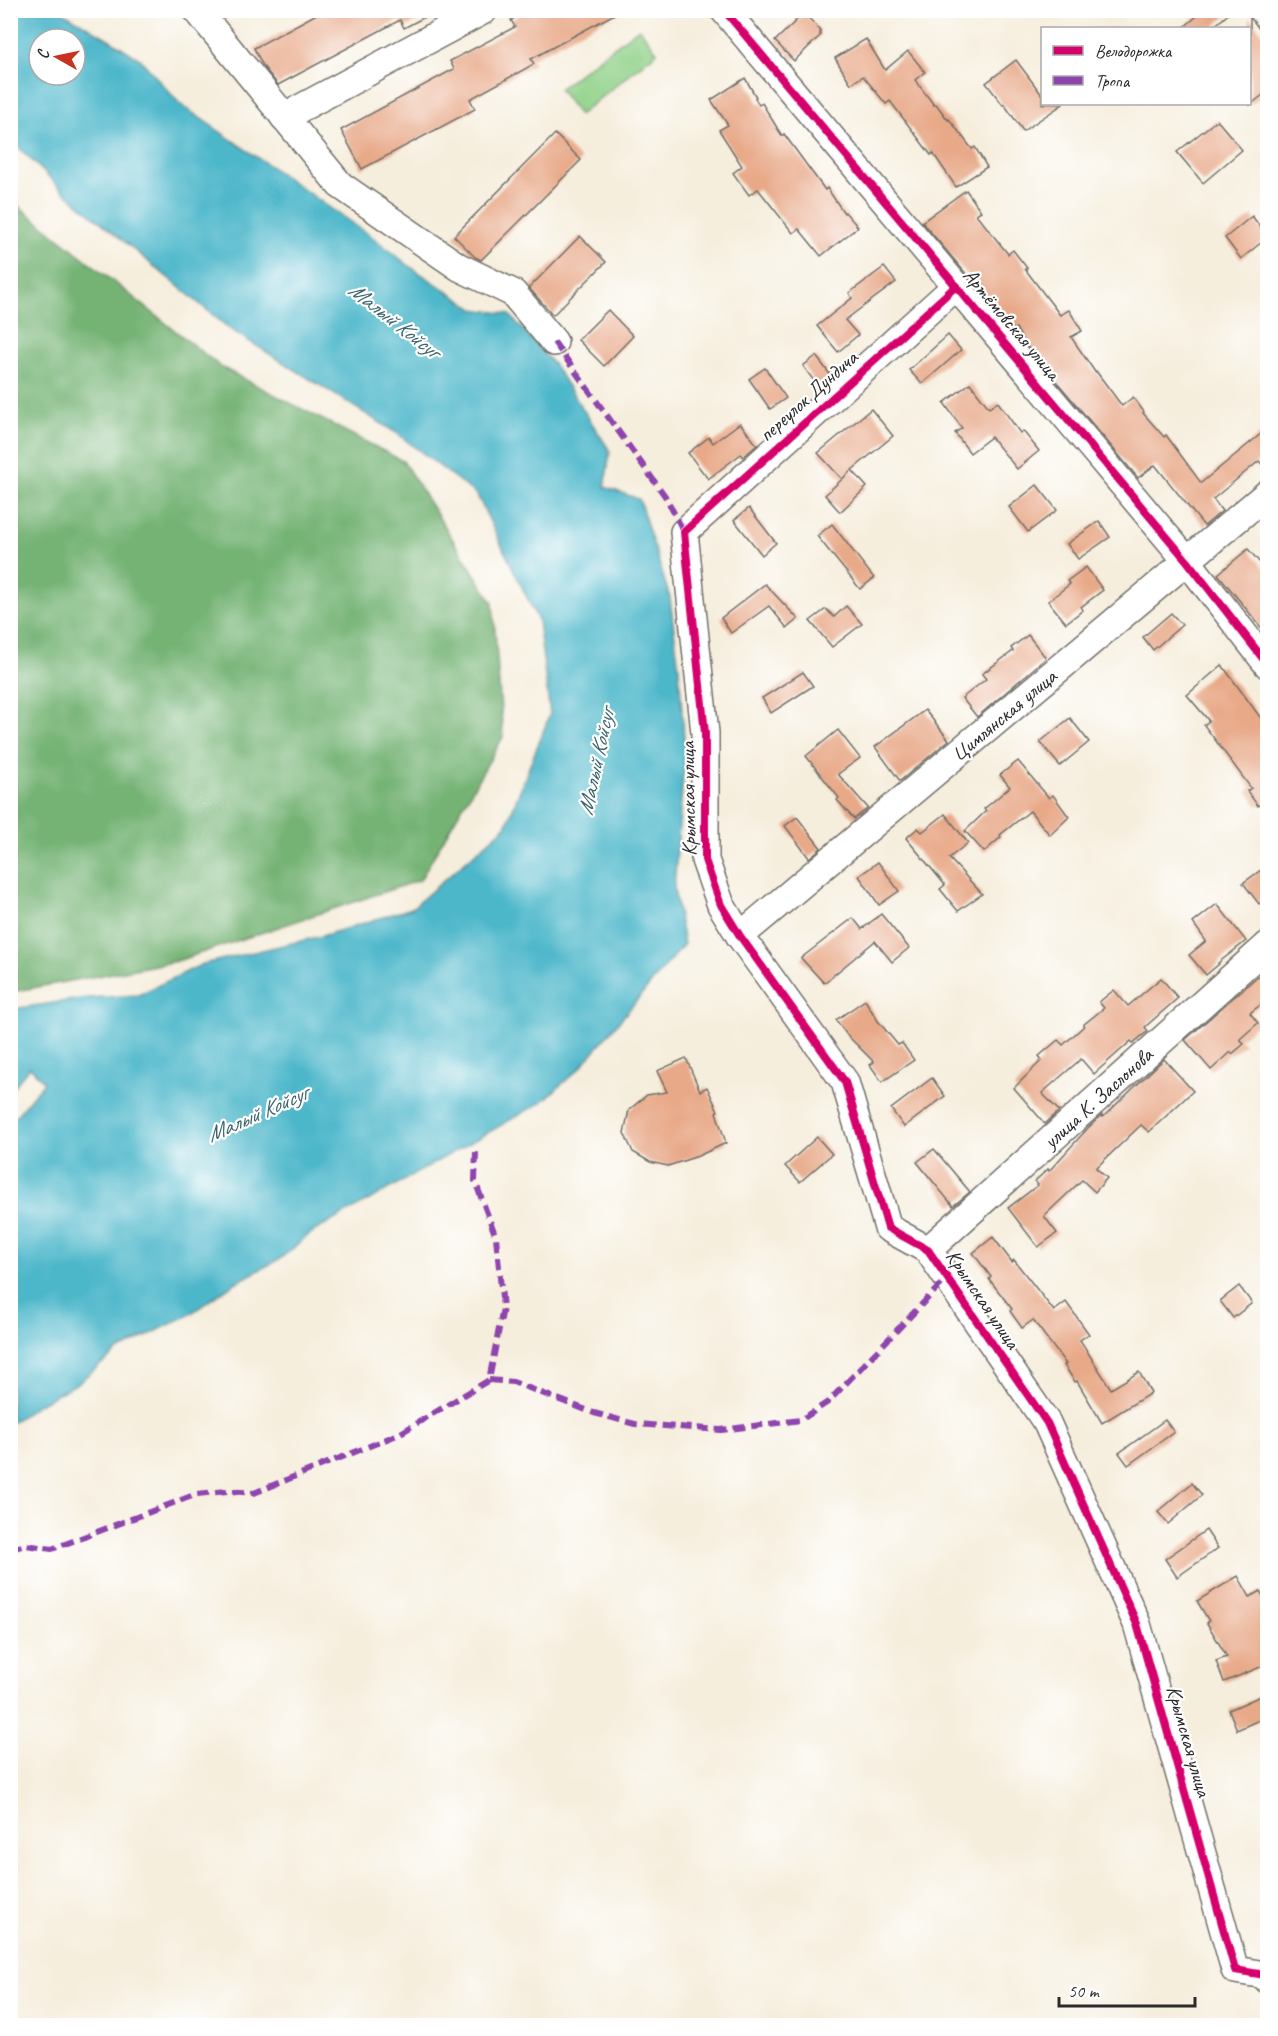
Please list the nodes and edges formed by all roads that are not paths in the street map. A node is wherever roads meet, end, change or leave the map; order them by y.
1 (197, 10) edge
2 (484, 10) edge
3 (724, 10) edge
4 (284, 117) junction
5 (956, 286) junction
6 (554, 342) dead end
7 (1268, 493) edge
8 (684, 532) joint
9 (1188, 562) junction
10 (1268, 665) edge
11 (740, 936) junction
12 (1268, 945) edge
13 (928, 1250) junction
14 (1267, 1976) edge

1 - 4 street
2 - 4 street
3 - 5 street, Артёмовская улица
4 - 6 street
5 - 8 street, переулок Дундича
5 - 9 street, Артёмовская улица
7 - 9 street, Цимлянская улица
8 - 11 street, Крымская улица
9 - 10 street, Артёмовская улица
9 - 11 street, Цимлянская улица
11 - 13 street, Крымская улица
12 - 13 street, улица К. Заслонова
13 - 14 street, Крымская улица

